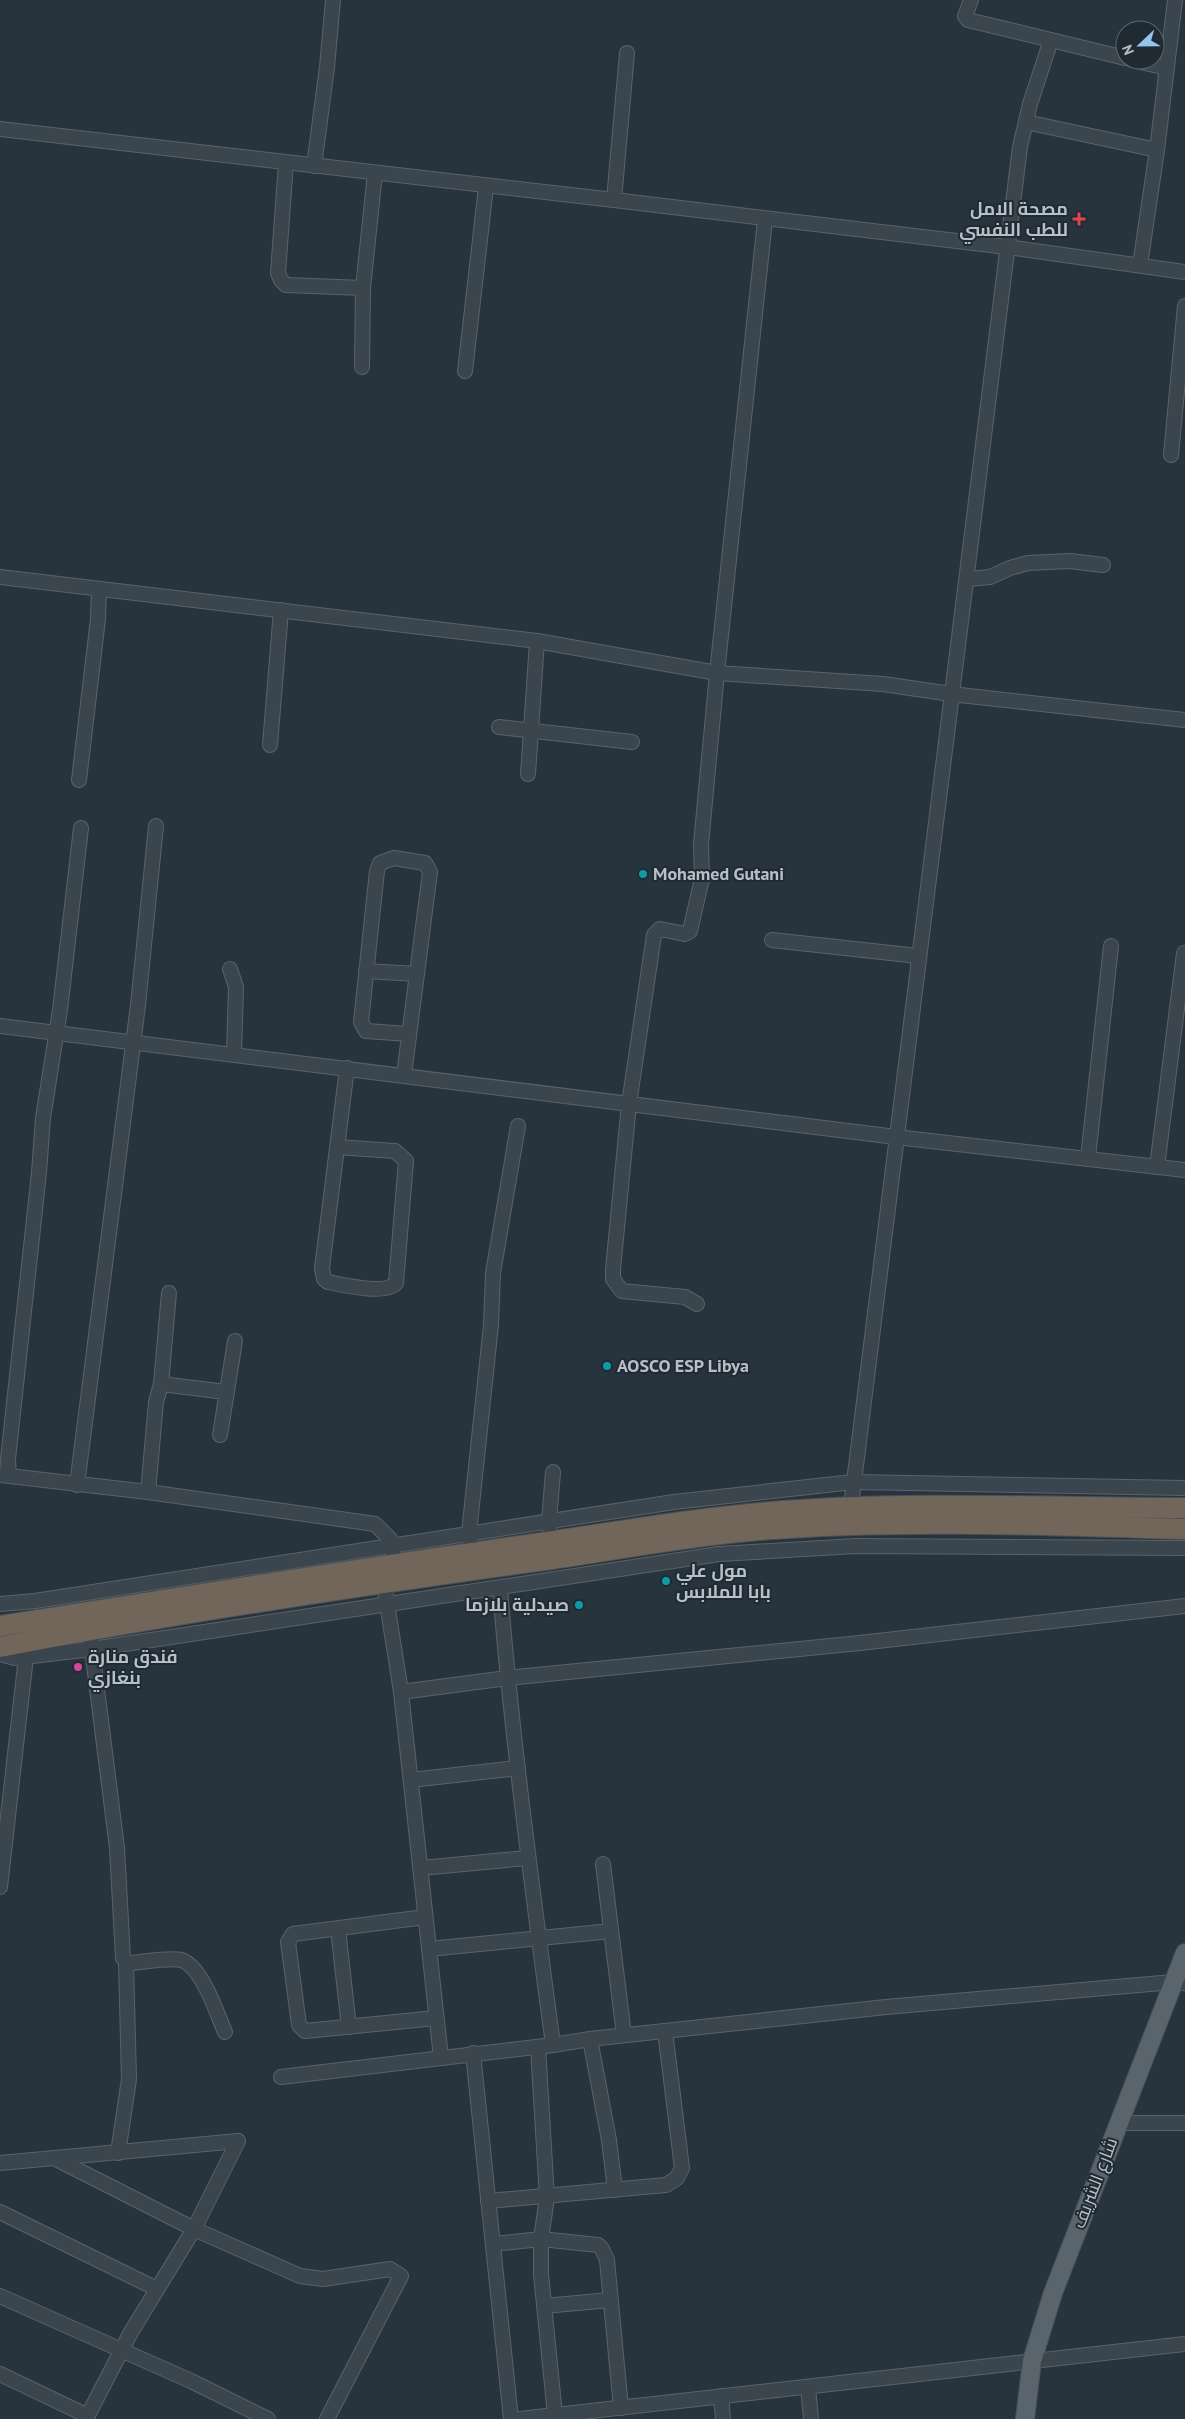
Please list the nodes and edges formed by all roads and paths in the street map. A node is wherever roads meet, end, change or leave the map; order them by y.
1 (333, 0) edge
2 (971, 0) edge
3 (1175, 0) edge
4 (1051, 40) junction
5 (627, 53) dead end
6 (1115, 56) edge
7 (1167, 68) joint
8 (1026, 122) junction
9 (0, 129) edge
10 (1157, 150) junction
11 (286, 163) junction
12 (314, 166) junction
13 (375, 173) junction
14 (486, 186) junction
15 (614, 200) junction
16 (765, 220) junction
17 (1007, 247) junction
18 (1140, 265) junction
19 (1185, 272) edge
20 (364, 288) junction
21 (1185, 306) edge
22 (362, 368) dead end
23 (465, 372) dead end
24 (1171, 455) dead end
25 (1103, 565) dead end
26 (0, 577) edge
27 (967, 579) junction
28 (99, 589) junction
29 (282, 610) junction
30 (536, 641) junction
31 (717, 673) junction
32 (951, 694) junction
33 (1185, 720) edge
34 (499, 727) dead end
35 (531, 730) junction
36 (632, 742) dead end
37 (270, 745) dead end
38 (528, 774) dead end
39 (79, 780) dead end
40 (156, 826) dead end
41 (81, 828) dead end
42 (772, 940) dead end
43 (1111, 946) dead end
44 (1184, 952) dead end
45 (918, 956) junction
46 (230, 969) dead end
47 (366, 971) junction
48 (417, 974) junction
49 (0, 1026) edge
50 (56, 1034) junction
51 (409, 1034) junction
52 (133, 1041) junction
53 (234, 1054) junction
54 (346, 1068) junction
55 (404, 1075) junction
56 (629, 1104) junction
57 (518, 1126) dead end
58 (896, 1137) junction
59 (337, 1147) junction
60 (1088, 1158) junction
61 (1157, 1167) junction
62 (1185, 1170) edge
63 (169, 1293) dead end
64 (697, 1304) dead end
65 (235, 1341) dead end
66 (161, 1384) junction
67 (226, 1392) junction
68 (220, 1435) dead end
69 (553, 1472) dead end
70 (5, 1476) edge
71 (852, 1482) junction
72 (77, 1485) junction
73 (1185, 1488) edge
74 (148, 1492) junction
75 (674, 1502) junction
76 (851, 1506) junction
77 (1185, 1508) edge
78 (620, 1520) junction
79 (549, 1521) junction
80 (677, 1521) junction
81 (1185, 1529) edge
82 (471, 1543) junction
83 (1185, 1548) edge
84 (549, 1550) junction
85 (393, 1554) junction
86 (549, 1581) junction
87 (384, 1584) junction
88 (500, 1588) junction
89 (0, 1604) edge
90 (387, 1606) junction
91 (1185, 1606) edge
92 (0, 1626) edge
93 (90, 1640) junction
94 (0, 1647) edge
95 (0, 1654) edge
96 (26, 1657) junction
97 (507, 1678) junction
98 (401, 1692) junction
99 (518, 1768) junction
100 (410, 1780) junction
101 (527, 1858) junction
102 (604, 1864) dead end
103 (421, 1868) junction
104 (0, 1887) edge
105 (425, 1917) junction
106 (338, 1928) junction
107 (611, 1931) junction
108 (539, 1937) junction
109 (429, 1948) junction
110 (1185, 1953) edge
111 (126, 1962) junction
112 (1179, 1982) edge
113 (436, 2018) junction
114 (349, 2027) junction
115 (665, 2031) junction
116 (225, 2032) dead end
117 (624, 2035) junction
118 (590, 2039) junction
119 (553, 2045) junction
120 (538, 2047) junction
121 (473, 2053) junction
122 (441, 2058) junction
123 (281, 2077) dead end
124 (1118, 2123) junction
125 (1185, 2123) edge
126 (118, 2153) junction
127 (58, 2160) junction
128 (0, 2163) edge
129 (615, 2190) junction
130 (547, 2198) junction
131 (488, 2202) junction
132 (0, 2212) edge
133 (194, 2229) junction
134 (541, 2240) junction
135 (493, 2244) junction
136 (157, 2289) junction
137 (0, 2296) edge
138 (610, 2300) junction
139 (544, 2306) junction
140 (1185, 2344) edge
141 (120, 2351) junction
142 (1032, 2361) junction
143 (0, 2374) edge
144 (808, 2387) junction
145 (721, 2396) junction
146 (621, 2408) junction
147 (640, 2412) edge
148 (555, 2415) junction
149 (87, 2417) edge
150 (268, 2419) edge
151 (327, 2419) edge
152 (511, 2419) edge
153 (520, 2419) edge
154 (723, 2419) edge
155 (811, 2419) edge
156 (1025, 2419) edge

1 - 12 street
2 - 4 street
3 - 7 street
4 - 6 street
4 - 8 street
5 - 15 street
7 - 10 street
8 - 10 street
8 - 17 street
9 - 11 street
10 - 18 street
11 - 12 street
11 - 20 street
12 - 13 street
13 - 14 street
13 - 20 street
14 - 15 street
14 - 23 street
15 - 16 street
16 - 17 street
16 - 31 street
17 - 18 street
17 - 27 street
18 - 19 street
20 - 22 street
21 - 24 street
25 - 27 street
26 - 28 street
27 - 32 street
28 - 29 street
28 - 39 street
29 - 30 street
29 - 37 street
30 - 31 street
30 - 35 street
31 - 32 street
31 - 56 street
32 - 33 street
32 - 45 street
34 - 35 street
35 - 36 street
35 - 38 street
40 - 52 street
41 - 50 street
42 - 45 street
43 - 60 street
44 - 61 street
45 - 58 street
46 - 53 street
47 - 48 street
47 - 48 street
47 - 51 street
48 - 51 street
49 - 50 street
50 - 52 street
50 - 70 street
51 - 55 street
52 - 53 street
52 - 72 street
53 - 54 street
54 - 55 street
54 - 59 street
55 - 56 street
56 - 58 street
56 - 64 street
57 - 82 street
58 - 60 street
58 - 71 street
59 - 59 street
60 - 61 street
61 - 62 street
63 - 66 street
65 - 67 street
66 - 67 street
66 - 74 street
67 - 68 street
69 - 79 street
70 - 72 street
71 - 73 street
71 - 75 street
71 - 76 street
72 - 74 street
74 - 85 street
75 - 78 street
75 - 80 street
76 - 77 highway
76 - 80 highway
78 - 79 street
78 - 80 highway
78 - 84 highway
79 - 82 street
79 - 84 street
81 - 84 highway
82 - 84 highway
82 - 85 highway
83 - 86 street
84 - 86 street
84 - 87 highway
85 - 89 street
85 - 92 highway
86 - 88 street
87 - 90 street
87 - 93 highway
88 - 90 street
88 - 97 street
90 - 93 street
90 - 98 street
91 - 97 street
93 - 94 highway
93 - 96 street
93 - 111 street
95 - 96 street
96 - 104 street
97 - 98 street
97 - 99 street
98 - 100 street
99 - 100 street
99 - 101 street
100 - 103 street
101 - 103 street
101 - 108 street
102 - 107 street
103 - 105 street
105 - 106 street
105 - 109 street
106 - 114 street
106 - 114 street
107 - 108 street
107 - 117 street
108 - 109 street
108 - 119 street
109 - 113 street
110 - 112 main road, شارع الشريف
111 - 116 street
111 - 126 street
112 - 115 street
112 - 124 main road, شارع الشريف
113 - 114 street
113 - 122 street
115 - 117 street
115 - 129 street
117 - 118 street
118 - 119 street
118 - 129 street
119 - 120 street
120 - 121 street
120 - 130 street
121 - 122 street
121 - 131 street
122 - 123 street
124 - 125 street
124 - 142 main road, شارع الشريف
126 - 127 street
126 - 133 street
127 - 128 street
127 - 133 street
129 - 130 street
130 - 131 street
130 - 134 street
131 - 135 street
132 - 136 street
133 - 136 street
133 - 151 street
134 - 135 street
134 - 138 street
134 - 139 street
135 - 152 street
136 - 141 street
137 - 141 street
138 - 139 street
138 - 146 street
139 - 148 street
140 - 142 street
141 - 149 street
141 - 150 street
142 - 144 street
142 - 156 main road, شارع الشريف
143 - 149 street
144 - 145 street
144 - 155 street
145 - 147 street
145 - 154 street
146 - 147 street
146 - 148 street
148 - 153 street

